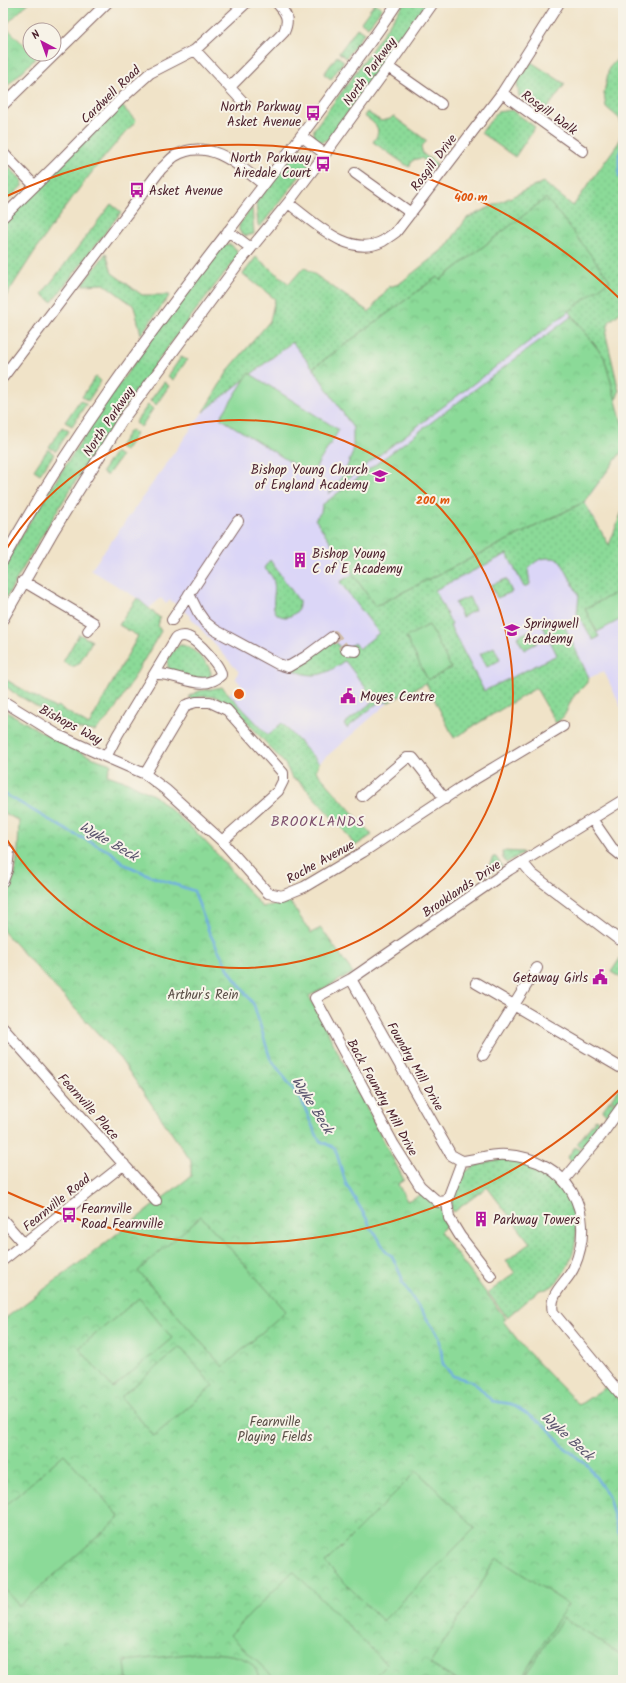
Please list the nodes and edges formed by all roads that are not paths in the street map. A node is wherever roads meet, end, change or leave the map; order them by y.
1 (106, 3) edge
2 (246, 3) edge
3 (277, 3) edge
4 (397, 3) edge
5 (433, 3) edge
6 (558, 3) edge
7 (195, 50) junction
8 (388, 67) junction
9 (230, 87) junction
10 (502, 93) junction
11 (247, 104) dead end
12 (441, 104) dead end
13 (3, 105) edge
14 (301, 136) junction
15 (583, 151) dead end
16 (3, 153) edge
17 (325, 154) junction
18 (355, 169) dead end
19 (264, 184) junction
20 (34, 185) junction
21 (288, 203) junction
22 (411, 213) junction
23 (3, 217) edge
24 (228, 231) junction
25 (251, 248) junction
26 (3, 377) edge
27 (238, 521) dead end
28 (3, 560) edge
29 (23, 582) junction
30 (189, 594) junction
31 (3, 619) edge
32 (172, 620) dead end
33 (88, 631) dead end
34 (332, 637) dead end
35 (155, 674) junction
36 (3, 701) edge
37 (563, 726) dead end
38 (106, 758) junction
39 (145, 774) junction
40 (362, 796) dead end
41 (445, 798) junction
42 (623, 800) edge
43 (592, 819) junction
44 (222, 841) junction
45 (3, 848) edge
46 (623, 857) edge
47 (522, 862) junction
48 (3, 881) edge
49 (623, 940) edge
50 (537, 968) dead end
51 (351, 979) junction
52 (476, 983) dead end
53 (315, 998) joint
54 (515, 1006) junction
55 (3, 1028) edge
56 (483, 1055) dead end
57 (623, 1069) edge
58 (623, 1105) edge
59 (462, 1161) junction
60 (124, 1164) junction
61 (564, 1180) junction
62 (156, 1201) dead end
63 (443, 1201) junction
64 (3, 1220) edge
65 (24, 1244) junction
66 (3, 1260) edge
67 (491, 1276) dead end
68 (623, 1397) edge

1 - 13 street
2 - 7 street, Cardwell Road
3 - 9 street
4 - 14 street, North Parkway
5 - 8 street, North Parkway
6 - 10 street, Rosgill Drive
7 - 9 street
7 - 20 street, Cardwell Road
8 - 12 street
8 - 17 street, North Parkway
9 - 11 street
10 - 15 street, Rosgill Walk
10 - 22 street, Rosgill Drive
14 - 17 street
14 - 19 street, North Parkway
16 - 20 street
17 - 21 street, North Parkway
18 - 22 street
19 - 24 street, North Parkway
19 - 26 street
20 - 23 street, Cardwell Road
21 - 22 street, Rosgill Drive
21 - 25 street, North Parkway
24 - 25 street
24 - 28 street, North Parkway
25 - 29 street, North Parkway
27 - 30 street
29 - 31 street, North Parkway
29 - 33 street
30 - 32 street
30 - 34 street
35 - 35 street, Bishops Way
35 - 38 street, Bishops Way
36 - 38 street, Bishops Way
37 - 41 street, Roche Avenue
38 - 39 street, Roche Avenue
39 - 44 street, Roche Avenue
39 - 44 street
40 - 41 street
41 - 44 street, Roche Avenue
42 - 43 street, Brooklands Drive
43 - 46 street
43 - 47 street, Brooklands Drive
45 - 48 street
47 - 49 street
47 - 51 street, Brooklands Drive
50 - 54 street
51 - 53 street, Brooklands Drive
51 - 59 street, Foundry Mill Drive
52 - 54 street
53 - 63 street, Back Foundry Mill Drive
54 - 56 street
54 - 57 street
55 - 60 street, Fearnville Place
58 - 61 street
59 - 61 street
59 - 63 street
60 - 62 street, Fearnville Place
60 - 65 street, Fearnville Road
61 - 68 street
63 - 67 street
64 - 65 street
65 - 66 street, Fearnville Road

